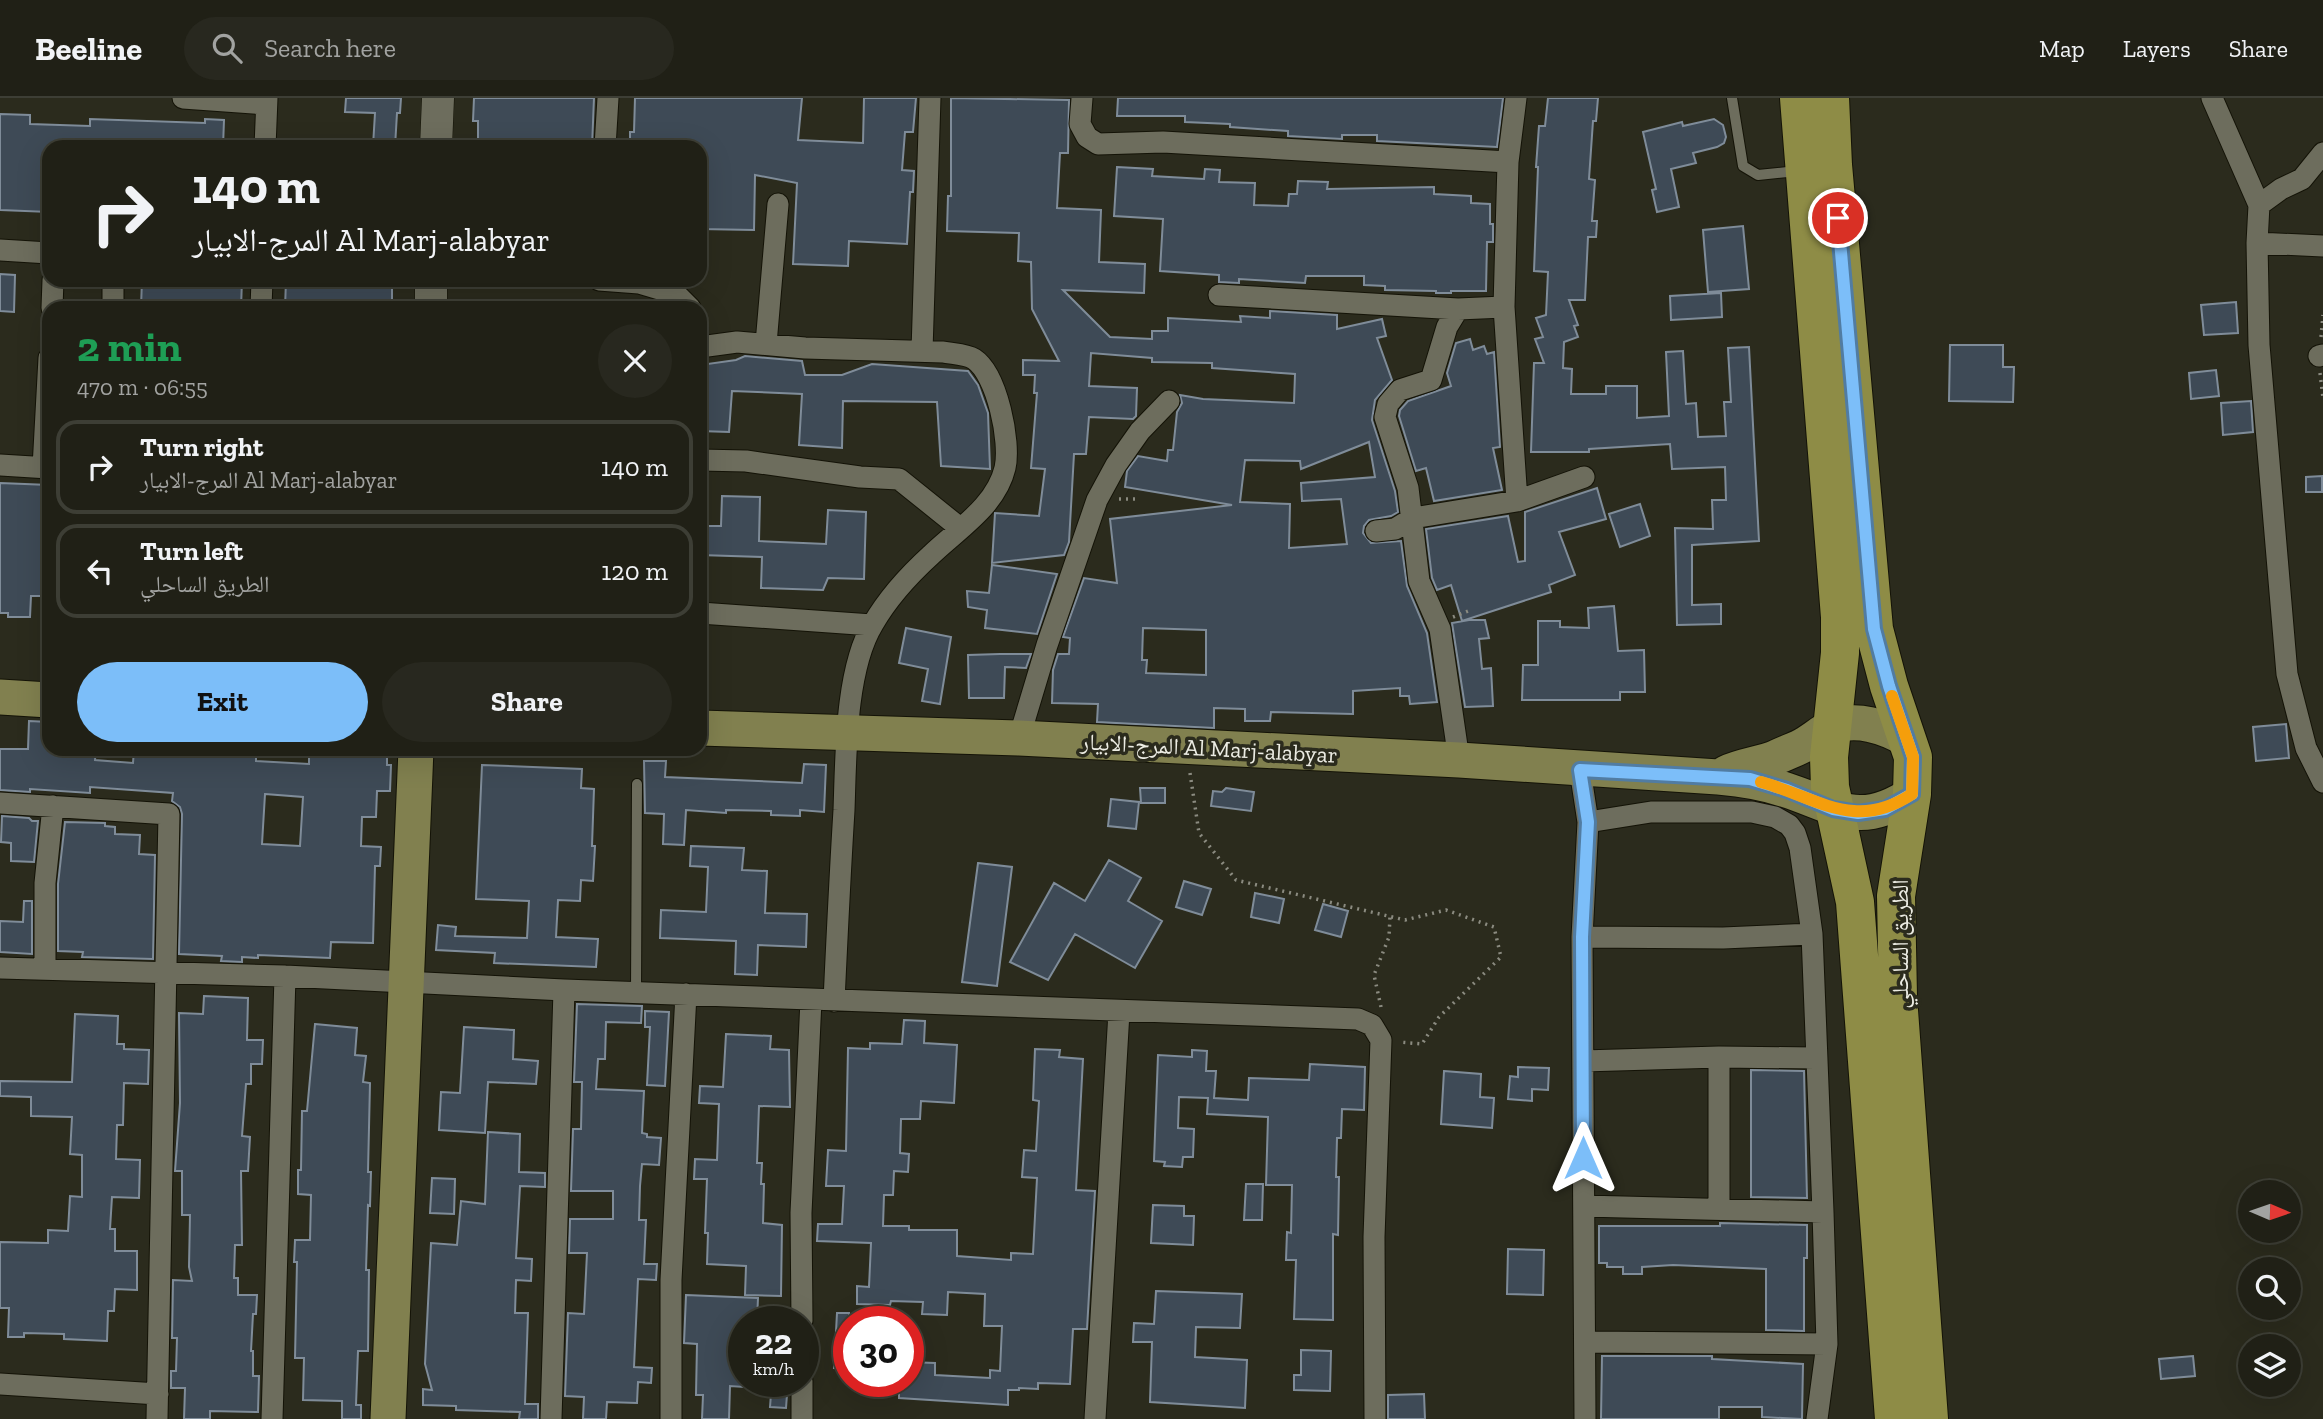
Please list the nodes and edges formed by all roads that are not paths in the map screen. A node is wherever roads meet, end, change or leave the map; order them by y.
1 (183, 98) edge
2 (438, 98) edge
3 (608, 98) edge
4 (930, 98) edge
5 (1082, 98) edge
6 (1516, 98) edge
7 (1732, 98) edge
8 (1800, 98) edge
9 (1830, 98) edge
10 (2212, 98) edge
11 (266, 101) edge
12 (265, 140) edge
13 (436, 140) edge
14 (605, 140) edge
15 (2323, 153) edge
16 (1508, 162) junction
17 (1819, 167) junction
18 (778, 204) dead end
19 (2259, 205) junction
20 (2257, 243) junction
21 (2323, 246) edge
22 (0, 250) edge
23 (42, 253) edge
24 (652, 287) edge
25 (1219, 295) dead end
26 (683, 301) edge
27 (1504, 307) junction
28 (1458, 309) junction
29 (707, 340) edge
30 (766, 344) junction
31 (922, 351) junction
32 (1169, 401) dead end
33 (707, 460) edge
34 (0, 465) edge
35 (42, 468) edge
36 (1584, 477) dead end
37 (1517, 501) junction
38 (1413, 518) junction
39 (960, 528) junction
40 (1376, 531) dead end
41 (707, 613) edge
42 (872, 625) junction
43 (0, 697) edge
44 (42, 700) edge
45 (1832, 727) junction
46 (707, 728) edge
47 (848, 733) junction
48 (1019, 738) junction
49 (1908, 740) junction
50 (416, 756) edge
51 (1460, 760) junction
52 (1580, 770) junction
53 (1718, 777) junction
54 (2323, 782) edge
55 (638, 784) dead end
56 (1912, 794) junction
57 (0, 803) edge
58 (53, 806) junction
59 (1833, 809) junction
60 (1588, 822) junction
61 (1812, 934) junction
62 (1582, 937) junction
63 (0, 968) edge
64 (45, 969) junction
65 (167, 972) junction
66 (285, 976) junction
67 (405, 983) junction
68 (564, 990) junction
69 (636, 992) junction
70 (686, 994) junction
71 (811, 1000) junction
72 (834, 1001) junction
73 (1119, 1012) junction
74 (1719, 1057) junction
75 (1815, 1058) junction
76 (1583, 1061) junction
77 (1584, 1206) junction
78 (1719, 1209) junction
79 (1823, 1212) junction
80 (1881, 1245) junction
81 (802, 1306) edge
82 (1585, 1342) junction
83 (1826, 1344) junction
84 (0, 1384) edge
85 (158, 1394) junction
86 (802, 1397) edge
87 (157, 1419) edge
88 (272, 1419) edge
89 (388, 1419) edge
90 (551, 1419) edge
91 (671, 1419) edge
92 (802, 1419) edge
93 (1095, 1419) edge
94 (1375, 1419) edge
95 (1585, 1419) edge
96 (1817, 1419) edge
97 (1869, 1419) edge
98 (1894, 1419) edge
99 (1929, 1419) edge

1 - 11 street
2 - 13 main road
3 - 14 street
4 - 31 street
5 - 16 street
6 - 16 street
7 - 17 lane
8 - 17 highway
9 - 17 highway, الطريق الساحلي
10 - 19 street
11 - 12 street
15 - 19 street
16 - 27 street
17 - 45 highway
17 - 49 highway, الطريق الساحلي
18 - 30 street
19 - 20 street
20 - 21 street
20 - 54 street
22 - 23 street
24 - 26 street
25 - 28 street
27 - 28 street
27 - 37 street
28 - 38 street
29 - 30 street
30 - 31 street
31 - 39 street
32 - 48 street
33 - 39 street
34 - 35 street
36 - 37 street
37 - 38 street
38 - 40 street
38 - 51 street
39 - 42 street
41 - 42 street
42 - 47 street
43 - 44 main road
45 - 49 main road, المرج-الابيار Al Marj-alabyar
45 - 53 main road, المرج-الابيار Al Marj-alabyar
45 - 59 highway
46 - 47 main road, المرج-الابيار Al Marj-alabyar
47 - 48 main road, المرج-الابيار Al Marj-alabyar
47 - 72 street
48 - 51 main road, المرج-الابيار Al Marj-alabyar
49 - 56 highway, الطريق الساحلي
50 - 67 main road
51 - 52 main road, المرج-الابيار Al Marj-alabyar
52 - 53 main road, المرج-الابيار Al Marj-alabyar
52 - 60 street
53 - 59 main road, المرج-الابيار Al Marj-alabyar
55 - 69 lane
56 - 59 main road, المرج-الابيار Al Marj-alabyar
56 - 99 highway, الطريق الساحلي
57 - 58 street
58 - 64 street
58 - 65 street
59 - 80 highway
60 - 61 street
60 - 62 street
61 - 62 street
61 - 75 street
62 - 76 street
63 - 64 street
64 - 65 street
65 - 66 street
65 - 85 street
66 - 67 street
66 - 88 street
67 - 68 street
67 - 89 main road
68 - 69 street
68 - 90 street
69 - 70 street
70 - 71 street
70 - 91 street
71 - 72 street
71 - 81 street
72 - 73 street
73 - 93 street
73 - 94 street
74 - 75 street
74 - 76 street
74 - 78 street
75 - 79 street
76 - 77 street
77 - 78 street
77 - 82 street
78 - 79 street
79 - 83 street
80 - 97 highway
80 - 98 highway
82 - 83 street
82 - 95 street
83 - 96 street
84 - 85 street
85 - 87 street
86 - 92 street

